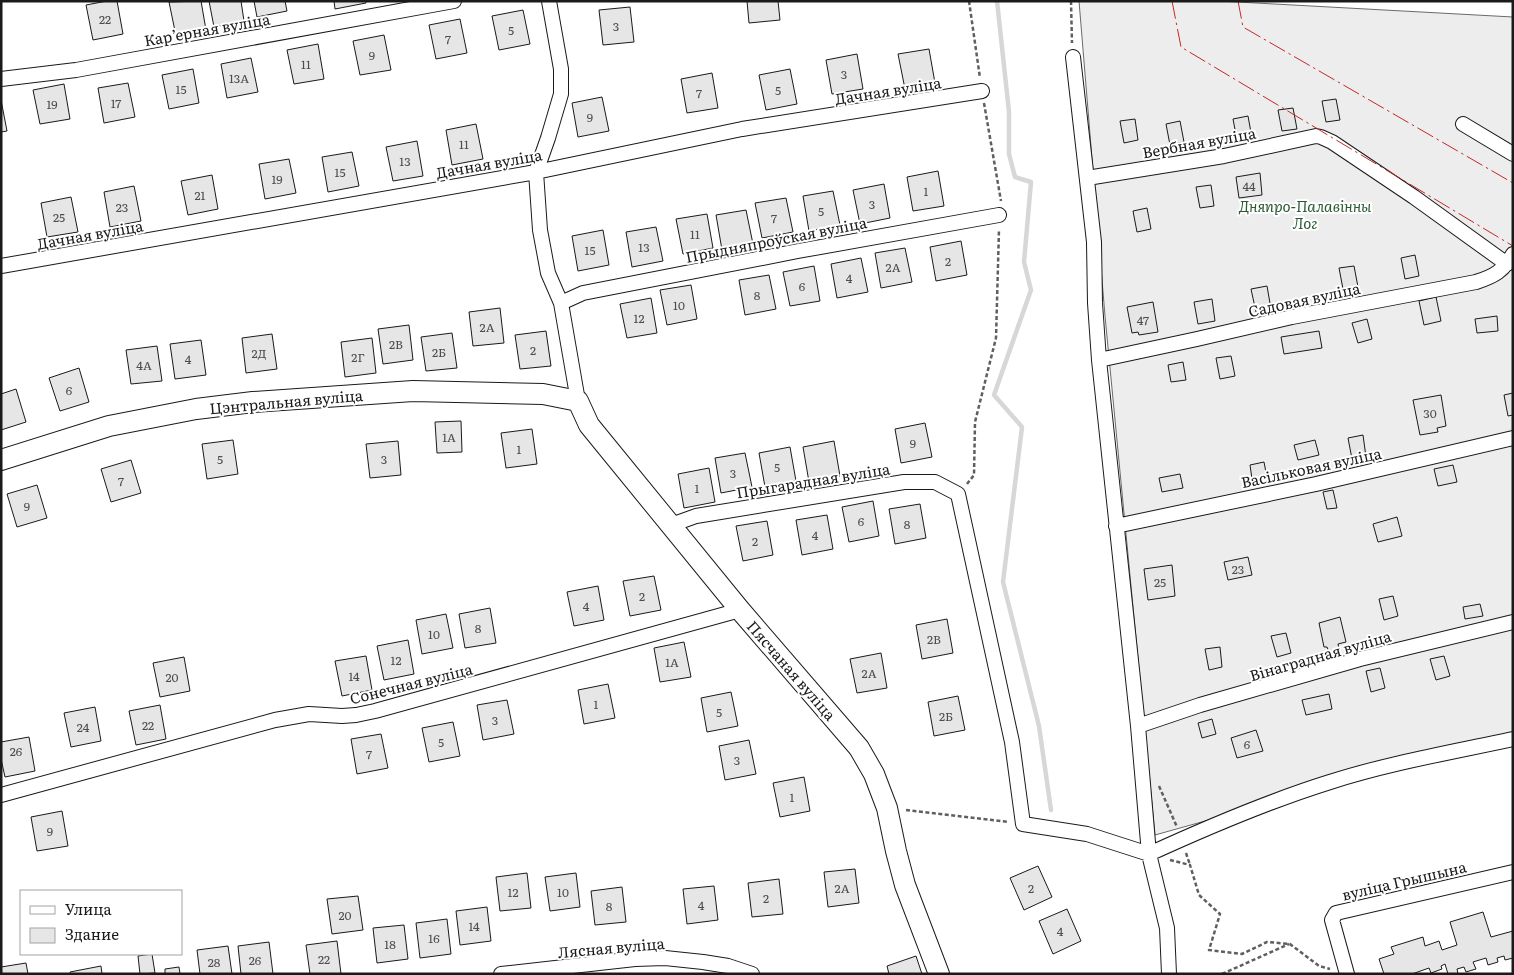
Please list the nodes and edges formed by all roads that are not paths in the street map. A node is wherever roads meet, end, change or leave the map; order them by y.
1 (549, 1) edge
2 (450, 2) edge
3 (1073, 57) road end
4 (1, 79) edge
5 (982, 91) road end
6 (1463, 124) dead end
7 (1513, 154) edge
8 (536, 172) junction
9 (1087, 178) junction
10 (999, 215) road end
11 (1, 266) edge
12 (1508, 266) edge
13 (561, 303) junction
14 (1099, 360) junction
15 (578, 402) junction
16 (1513, 438) edge
17 (1, 460) edge
18 (671, 525) junction
19 (1116, 526) junction
20 (740, 610) junction
21 (1513, 622) edge
22 (1138, 726) junction
23 (1513, 739) edge
24 (1, 795) edge
25 (1149, 854) junction
26 (1513, 872) edge
27 (1342, 972) edge
28 (501, 974) edge
29 (752, 974) edge
30 (939, 974) edge
31 (1169, 974) edge

1 - 8 street
2 - 4 street, Карʼерная вуліца
3 - 9 street
5 - 8 street, Дачная вуліца
6 - 7 street
8 - 11 street, Дачная вуліца
8 - 13 street
9 - 12 street, Вербная вуліца
9 - 14 street
10 - 13 street, Прыдняпроўская вуліца
12 - 14 street, Садовая вуліца
13 - 15 street
14 - 19 street
15 - 17 street, Цэнтральная вуліца
15 - 18 street, Пясчаная вуліца
16 - 19 street, Васільковая вуліца
18 - 20 street, Пясчаная вуліца
18 - 25 street, Прыгарадная вуліца
19 - 22 street
20 - 24 street, Сонечная вуліца
20 - 30 street, Пясчаная вуліца
21 - 22 street, Вінаградная вуліца
22 - 25 street
23 - 25 street
25 - 31 street
26 - 27 street, вуліца Грышына
28 - 29 street, Лясная вуліца

